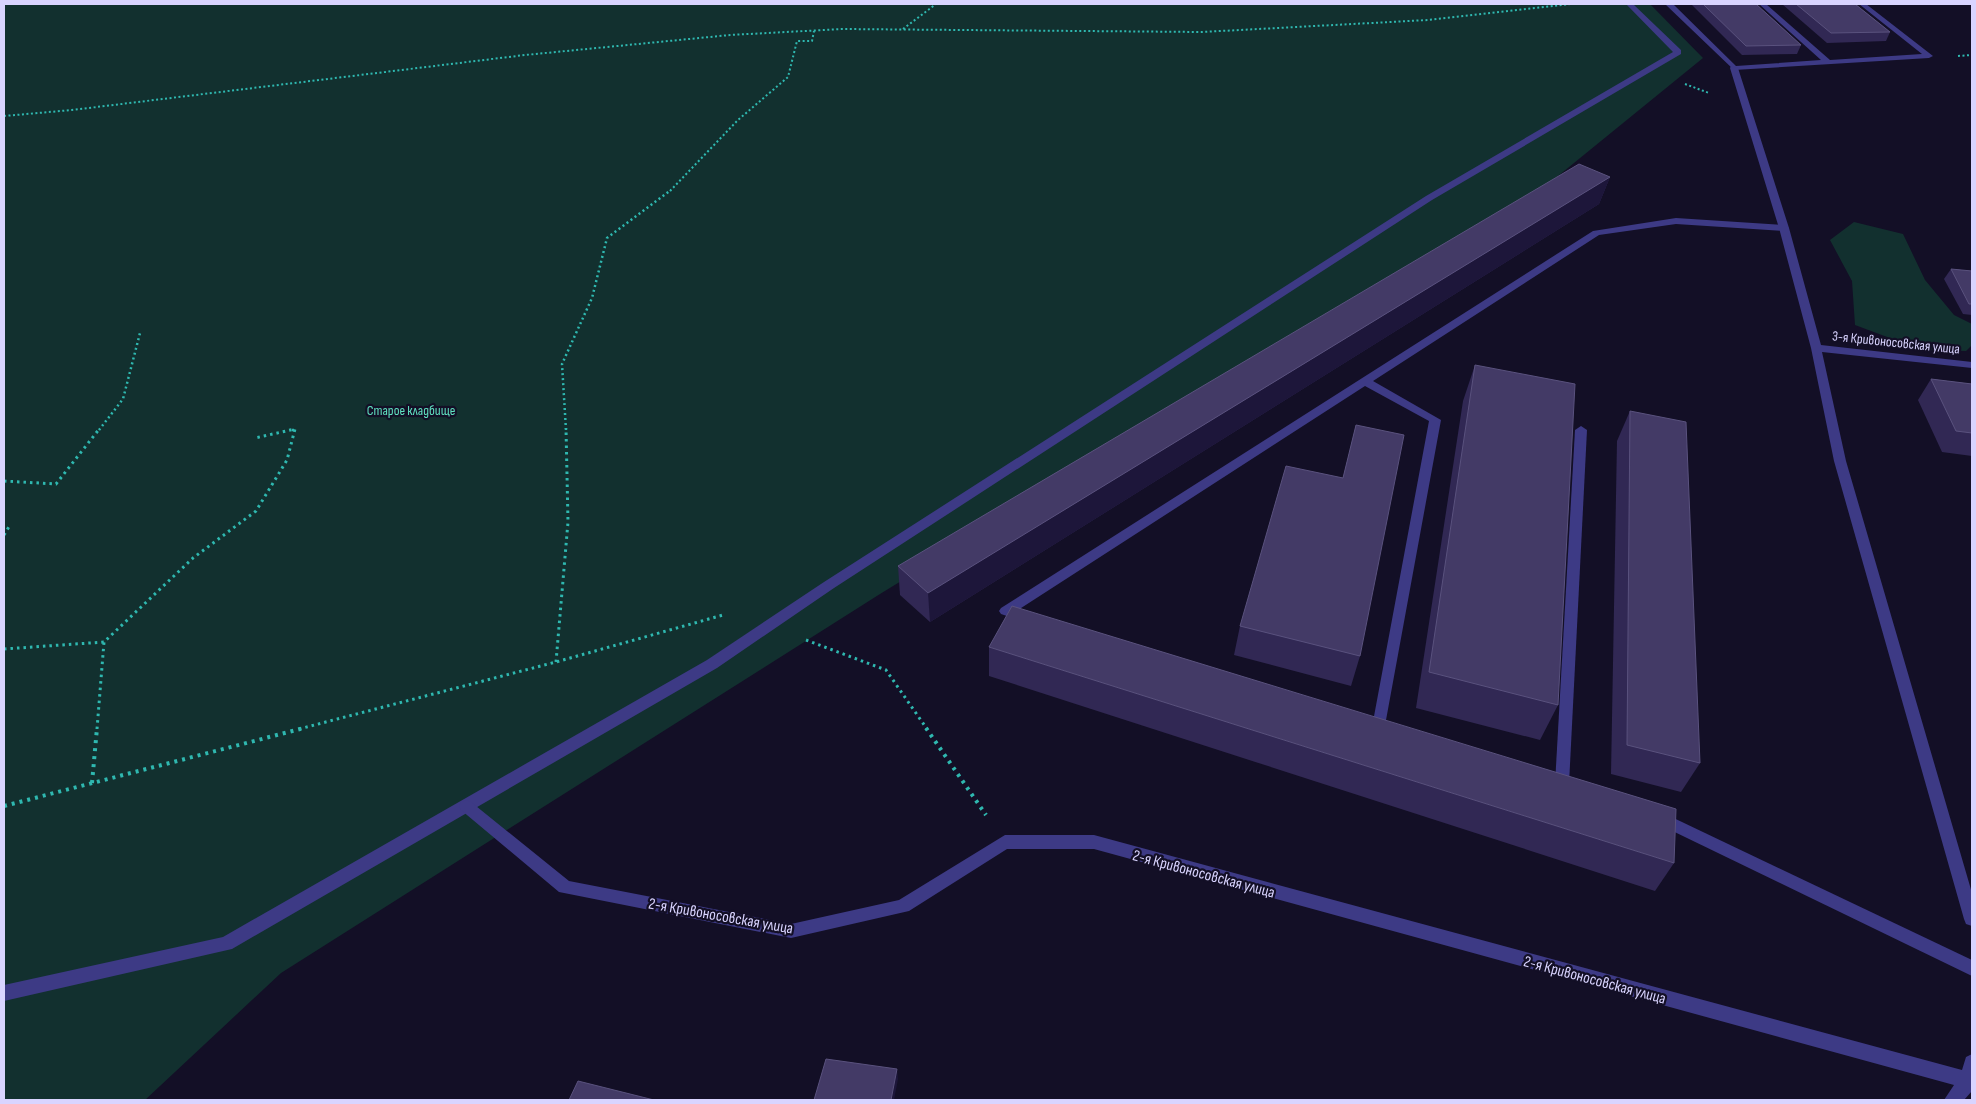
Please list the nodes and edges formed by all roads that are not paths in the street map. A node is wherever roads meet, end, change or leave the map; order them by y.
1 (1629, 4) edge
2 (1669, 4) edge
3 (1762, 4) edge
4 (1862, 4) edge
5 (1828, 62) junction
6 (1734, 68) junction
7 (1784, 228) junction
8 (1816, 348) junction
9 (1972, 365) edge
10 (1364, 381) junction
11 (1580, 430) dead end
12 (1034, 620) edge
13 (1379, 727) edge
14 (1562, 784) edge
15 (466, 806) junction
16 (1647, 812) edge
17 (1972, 919) edge
18 (1972, 968) edge
19 (4, 994) edge
20 (1972, 1063) edge
21 (1971, 1081) edge
22 (1953, 1100) edge

1 - 15 street
2 - 6 street
3 - 5 street
4 - 5 street
5 - 6 street
6 - 7 street
7 - 8 street
7 - 10 street
8 - 9 street, 3-я Кривоносовская улица
8 - 17 street
10 - 12 street
10 - 13 street
11 - 14 street
15 - 19 street
15 - 21 street, 2-я Кривоносовская улица
16 - 18 street
20 - 21 street
21 - 22 street

